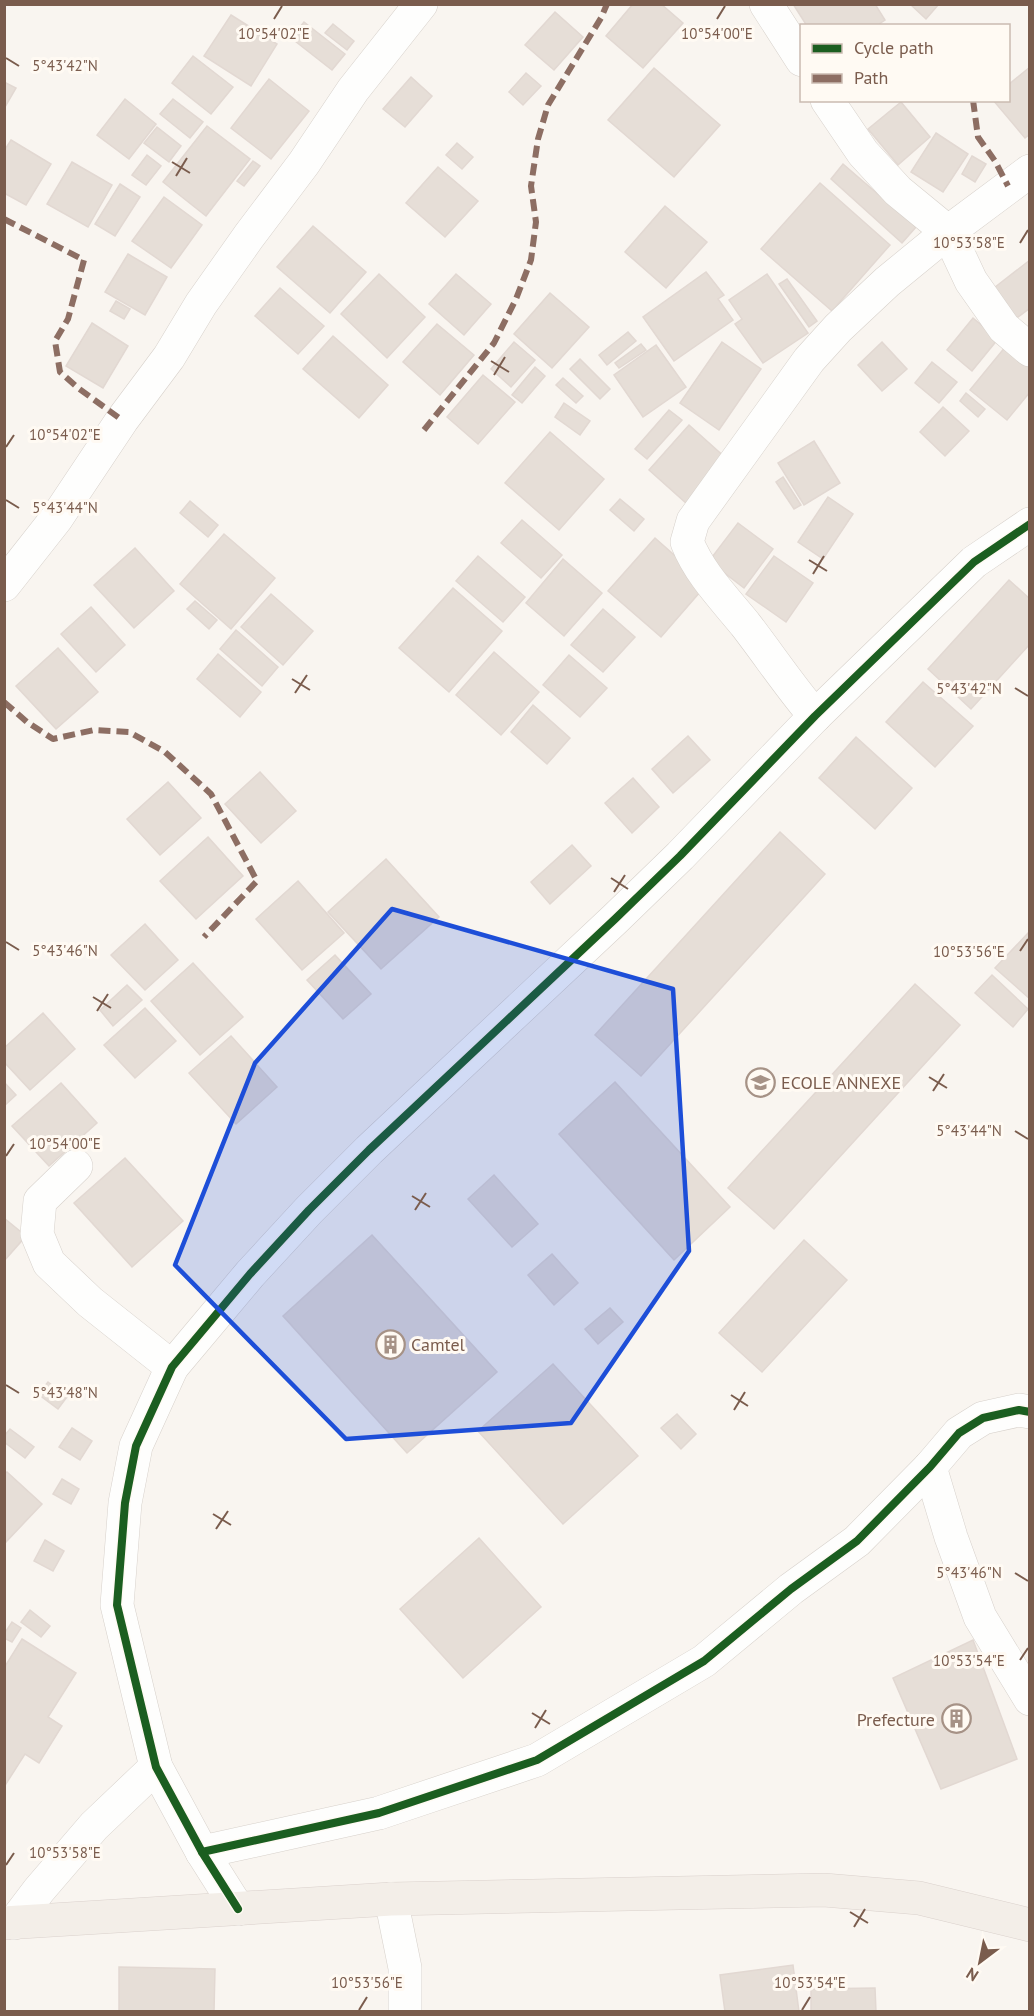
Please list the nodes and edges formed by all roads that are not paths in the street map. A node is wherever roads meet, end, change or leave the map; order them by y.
1 (421, 4) edge
2 (766, 4) edge
3 (800, 58) edge
4 (828, 102) edge
5 (1029, 171) edge
6 (948, 232) junction
7 (1029, 350) edge
8 (1029, 524) edge
9 (4, 585) edge
10 (815, 716) junction
11 (76, 1166) dead end
12 (172, 1367) junction
13 (1029, 1412) edge
14 (930, 1467) junction
15 (1029, 1699) edge
16 (156, 1767) junction
17 (202, 1852) junction
18 (391, 1899) junction
19 (238, 1909) junction
20 (9, 1923) edge
21 (1029, 1925) edge
22 (405, 2012) edge

1 - 9 street
2 - 3 street
4 - 6 street
5 - 6 street
6 - 7 street
6 - 10 street
8 - 10 street
10 - 12 street
11 - 12 street
12 - 16 street
13 - 14 street
14 - 15 street
14 - 17 street
16 - 17 street
16 - 20 street
17 - 19 street
18 - 19 main road
18 - 21 main road
18 - 22 street
19 - 20 main road

